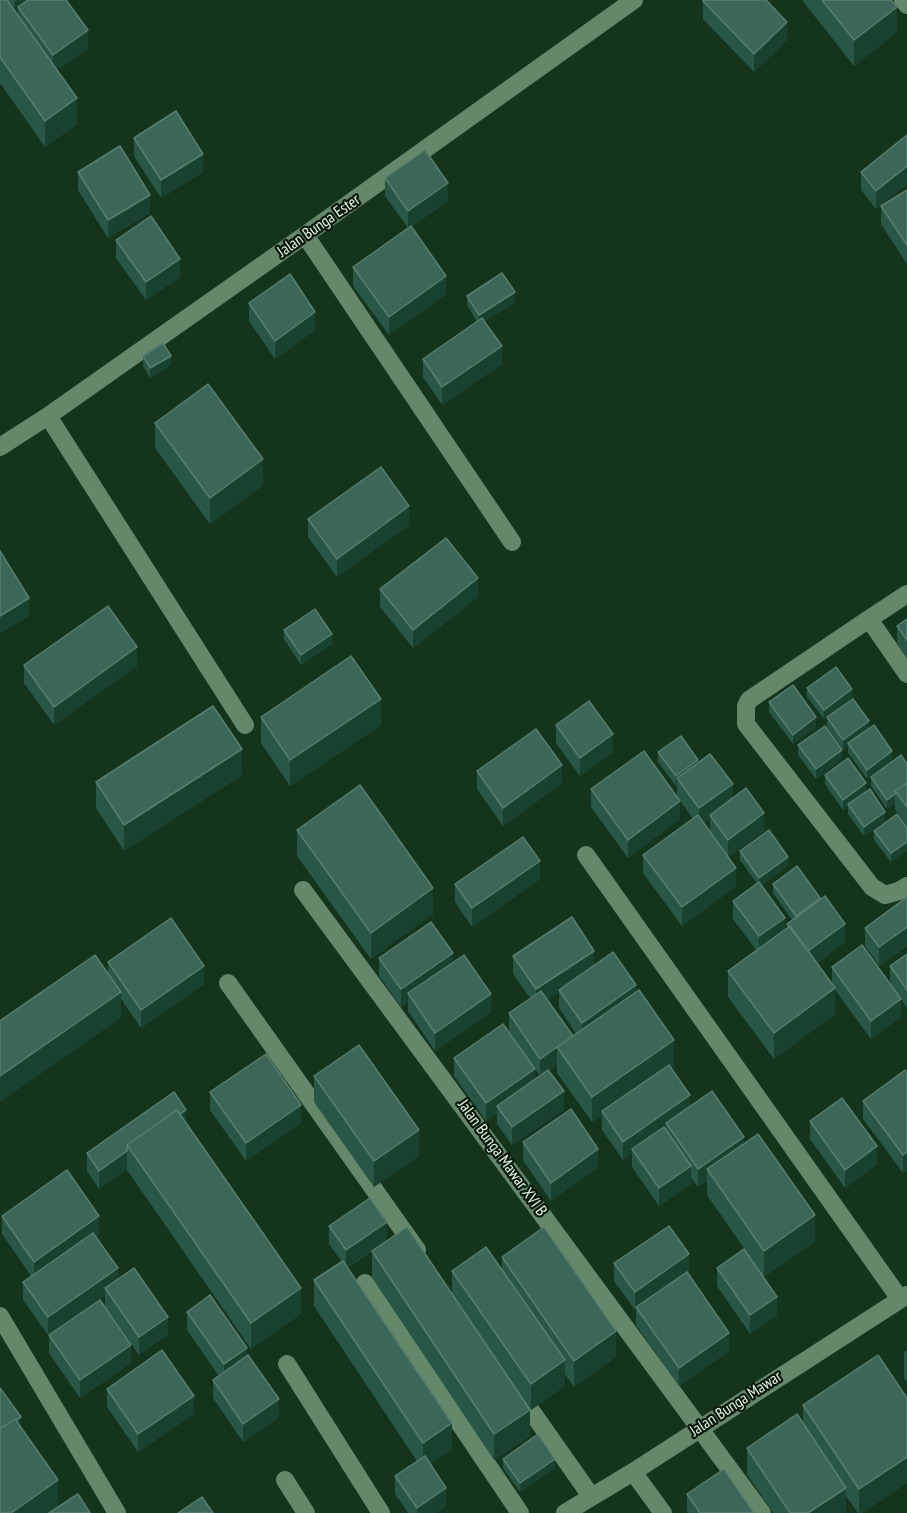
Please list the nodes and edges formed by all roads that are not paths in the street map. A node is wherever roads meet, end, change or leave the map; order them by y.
1 (634, 0) edge
2 (903, 0) edge
3 (907, 5) edge
4 (305, 236) junction
5 (48, 416) junction
6 (0, 447) edge
7 (512, 542) dead end
8 (907, 594) edge
9 (869, 619) junction
10 (907, 674) edge
11 (244, 725) dead end
12 (585, 855) dead end
13 (907, 886) edge
14 (303, 890) dead end
15 (228, 983) dead end
16 (427, 1264) edge
17 (366, 1284) dead end
18 (904, 1297) edge
19 (0, 1316) edge
20 (489, 1351) edge
21 (288, 1364) dead end
22 (700, 1427) junction
23 (633, 1472) junction
24 (285, 1480) dead end
25 (591, 1496) junction
26 (117, 1513) edge
27 (306, 1513) edge
28 (381, 1513) edge
29 (520, 1513) edge
30 (565, 1513) edge
31 (663, 1513) edge
32 (762, 1513) edge

1 - 4 street, Jalan Bunga Ester
2 - 3 street
4 - 5 street, Jalan Bunga Ester
4 - 7 street
5 - 6 street, Jalan Bunga Ester
5 - 11 street
8 - 9 street
9 - 10 street
9 - 13 street
12 - 18 street
14 - 22 street, Jalan Bunga Mawar XVI B
15 - 16 street
17 - 29 street
18 - 22 street, Jalan Bunga Mawar
19 - 26 street
20 - 25 street
21 - 28 street
22 - 23 street, Jalan Bunga Mawar
22 - 32 street, Jalan Bunga Mawar XVI B
23 - 25 street, Jalan Bunga Mawar
23 - 31 street
24 - 27 street
25 - 30 street, Jalan Bunga Mawar

